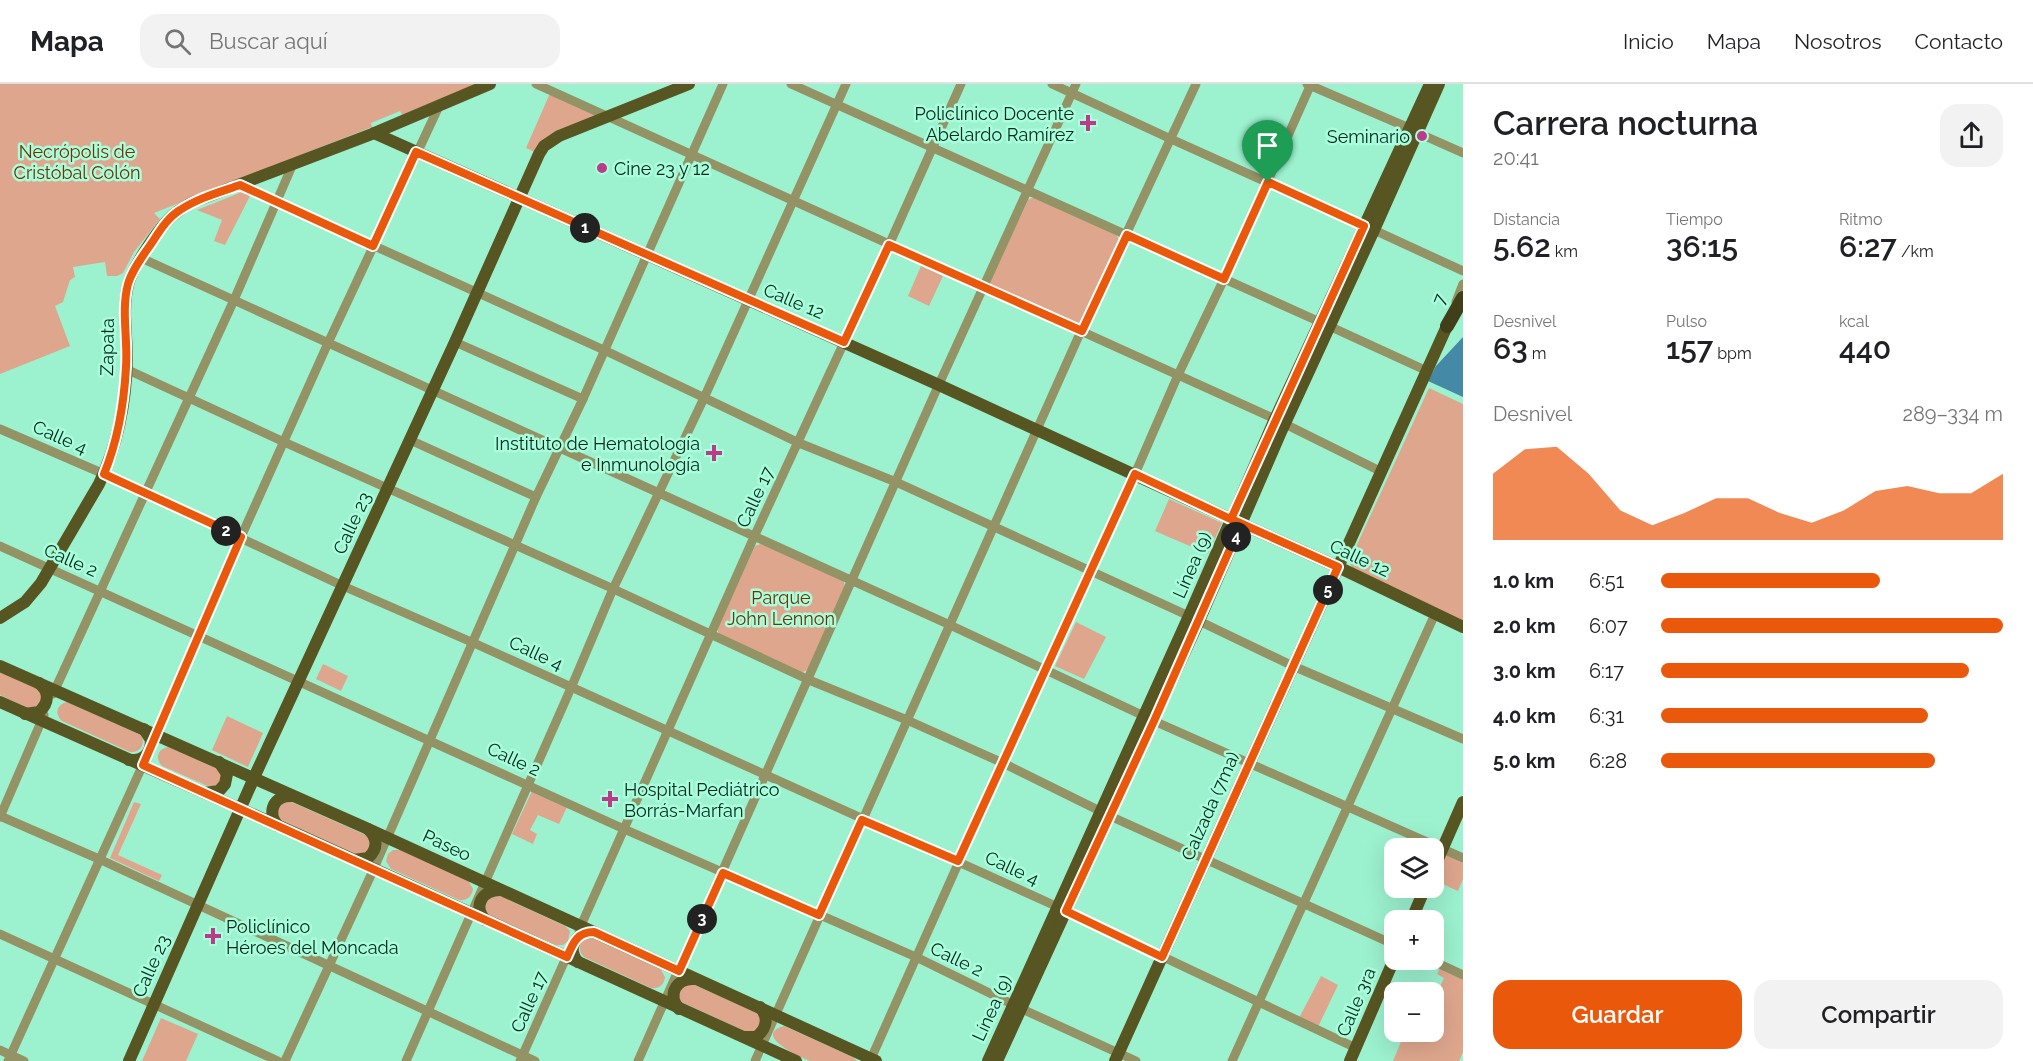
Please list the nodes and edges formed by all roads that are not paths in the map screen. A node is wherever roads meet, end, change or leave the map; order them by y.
1 (490, 84) edge
2 (536, 84) edge
3 (689, 84) edge
4 (723, 84) edge
5 (791, 84) edge
6 (846, 84) edge
7 (961, 84) edge
8 (1052, 84) edge
9 (1196, 84) edge
10 (1424, 84) edge
11 (1430, 84) edge
12 (1439, 84) edge
13 (1445, 84) edge
14 (1309, 85) edge
15 (1074, 88) edge
16 (837, 104) junction
17 (440, 105) junction
18 (609, 117) junction
19 (388, 127) junction
20 (1415, 128) junction
21 (374, 133) junction
22 (1170, 139) junction
23 (395, 142) junction
24 (932, 147) junction
25 (416, 152) junction
26 (1463, 153) edge
27 (692, 156) junction
28 (292, 166) junction
29 (1268, 182) junction
30 (240, 185) junction
31 (1027, 190) junction
32 (519, 198) junction
33 (793, 201) junction
34 (276, 202) junction
35 (1369, 228) junction
36 (1127, 235) junction
37 (889, 245) junction
38 (373, 246) junction
39 (647, 255) junction
40 (141, 258) junction
41 (1463, 271) edge
42 (1224, 279) junction
43 (1463, 284) edge
44 (984, 287) junction
45 (476, 294) junction
46 (1463, 298) edge
47 (234, 300) junction
48 (748, 301) junction
49 (1324, 324) junction
50 (1447, 326) junction
51 (1082, 331) junction
52 (455, 342) junction
53 (844, 342) junction
54 (328, 343) junction
55 (604, 350) junction
56 (126, 369) junction
57 (1425, 370) junction
58 (1178, 375) junction
59 (939, 385) junction
60 (433, 390) junction
61 (190, 398) junction
62 (704, 398) junction
63 (583, 399) junction
64 (1280, 422) junction
65 (0, 429) edge
66 (1037, 430) junction
67 (410, 440) junction
68 (284, 442) junction
69 (799, 442) junction
70 (560, 449) junction
71 (1380, 471) junction
72 (104, 474) junction
73 (1135, 474) junction
74 (896, 482) junction
75 (388, 488) junction
76 (145, 493) junction
77 (659, 494) junction
78 (536, 497) junction
79 (1236, 521) junction
80 (994, 526) junction
81 (241, 537) junction
82 (754, 537) junction
83 (515, 545) junction
84 (0, 546) edge
85 (1338, 567) junction
86 (50, 568) junction
87 (1091, 572) junction
88 (852, 581) junction
89 (343, 585) junction
90 (613, 589) junction
91 (101, 591) junction
92 (1435, 614) junction
93 (0, 618) edge
94 (1194, 619) junction
95 (950, 625) junction
96 (1463, 627) edge
97 (711, 634) junction
98 (199, 637) junction
99 (472, 642) junction
100 (0, 666) edge
101 (1293, 666) junction
102 (1045, 669) junction
103 (809, 680) junction
104 (37, 682) junction
105 (300, 682) junction
106 (571, 688) junction
107 (55, 690) junction
108 (67, 695) junction
109 (0, 702) edge
110 (48, 705) junction
111 (1392, 709) junction
112 (24, 713) junction
113 (1149, 718) junction
114 (907, 720) junction
115 (47, 723) junction
116 (142, 728) junction
117 (668, 731) junction
118 (157, 735) junction
119 (430, 739) junction
120 (1463, 739) edge
121 (172, 741) junction
122 (150, 750) junction
123 (128, 759) junction
124 (218, 761) junction
125 (1003, 763) junction
126 (1250, 763) junction
127 (143, 765) junction
128 (159, 772) junction
129 (766, 776) junction
130 (255, 778) junction
131 (528, 784) junction
132 (204, 793) junction
133 (292, 795) junction
134 (1463, 802) edge
135 (1348, 806) junction
136 (241, 809) junction
137 (1105, 813) junction
138 (0, 816) edge
139 (862, 820) junction
140 (278, 826) junction
141 (366, 828) junction
142 (624, 829) junction
143 (1418, 838) edge
144 (393, 840) junction
145 (1444, 845) edge
146 (1444, 850) edge
147 (380, 853) junction
148 (1207, 858) junction
149 (1463, 858) edge
150 (99, 859) junction
151 (353, 860) junction
152 (958, 861) junction
153 (374, 868) junction
154 (386, 873) junction
155 (723, 873) junction
156 (478, 880) junction
157 (500, 890) junction
158 (477, 898) junction
159 (1304, 903) junction
160 (198, 905) junction
161 (458, 908) junction
162 (1062, 909) junction
163 (470, 913) junction
164 (819, 915) junction
165 (485, 920) junction
166 (581, 926) junction
167 (594, 932) junction
168 (0, 934) edge
169 (1384, 940) edge
170 (574, 941) junction
171 (916, 957) junction
172 (1162, 957) junction
173 (55, 959) junction
174 (572, 959) junction
175 (328, 965) junction
176 (1444, 966) edge
177 (674, 968) junction
178 (1389, 970) edge
179 (1463, 975) edge
180 (694, 979) junction
181 (672, 986) junction
182 (652, 995) junction
183 (665, 1001) junction
184 (1259, 1001) junction
185 (153, 1004) junction
186 (756, 1005) junction
187 (1018, 1007) junction
188 (679, 1009) junction
189 (428, 1011) junction
190 (776, 1015) junction
191 (792, 1022) junction
192 (770, 1029) junction
193 (745, 1037) junction
194 (762, 1046) junction
195 (1356, 1048) junction
196 (0, 1050) edge
197 (775, 1051) junction
198 (1117, 1057) edge
199 (10, 1058) edge
200 (522, 1058) edge
201 (868, 1059) edge
202 (24, 1061) edge
203 (129, 1061) edge
204 (278, 1061) edge
205 (285, 1061) edge
206 (406, 1061) edge
207 (535, 1061) edge
208 (638, 1061) edge
209 (755, 1061) edge
210 (796, 1061) edge
211 (988, 1061) edge
212 (997, 1061) edge
213 (1136, 1061) edge
214 (1232, 1061) edge
215 (1350, 1061) edge

1 - 17 main road, Zapata
2 - 18 street
3 - 18 main road, Calle 23
4 - 27 street
5 - 16 street
6 - 16 street
7 - 24 street, Calle 17
8 - 15 street
9 - 22 street
10 - 20 street
11 - 20 main road, Línea (9)
12 - 20 main road, Línea (9)
13 - 20 street
14 - 20 street
14 - 29 street
15 - 22 street
15 - 31 street
16 - 24 street
16 - 33 street
17 - 19 main road, Zapata
17 - 25 street
18 - 27 street
18 - 32 main road, Calle 23
19 - 21 main road, Zapata
19 - 23 main road
20 - 26 street
20 - 35 main road, Línea (9)
21 - 23 main road, Calle 12
21 - 28 main road, Zapata
22 - 29 street
22 - 36 street
23 - 25 main road, Calle 12
24 - 31 street
24 - 37 street, Calle 17
25 - 32 main road, Calle 12
25 - 38 street
27 - 33 street
27 - 39 street
28 - 30 main road, Zapata
28 - 34 street
29 - 35 street
29 - 42 street
30 - 34 street
30 - 40 main road, Zapata
31 - 36 street
31 - 44 street
32 - 39 main road, Calle 12
32 - 45 main road, Calle 23
33 - 37 street
33 - 48 street
34 - 38 street
34 - 47 street
35 - 41 street
35 - 49 main road, Línea (9)
36 - 42 street
36 - 51 street
37 - 44 street
37 - 53 street, Calle 17
38 - 45 street
38 - 54 street
39 - 48 main road, Calle 12
39 - 55 street
40 - 47 street
40 - 56 main road, Zapata
42 - 49 street
42 - 58 street
43 - 50 street, 7
44 - 51 street
44 - 59 street
45 - 52 main road, Calle 23
45 - 55 street
46 - 50 highway
47 - 54 street
47 - 61 street
48 - 53 main road, Calle 12
48 - 62 street
49 - 57 street
49 - 64 main road, Línea (9)
50 - 57 main road
51 - 58 street
51 - 66 street
52 - 60 main road, Calle 23
52 - 63 street
53 - 59 main road, Calle 12
53 - 69 street, Calle 17
54 - 60 street
54 - 68 street
55 - 62 street
55 - 63 street
56 - 61 street
56 - 72 main road, Zapata
57 - 71 main road
58 - 64 street
58 - 73 street
59 - 66 main road, Calle 12
59 - 74 street
60 - 67 main road, Calle 23
60 - 70 street
61 - 68 street
61 - 76 street
62 - 69 street
62 - 77 street
63 - 70 street
64 - 71 street
64 - 79 main road, Línea (9)
65 - 72 street, Calle 4
66 - 73 main road, Calle 12
66 - 80 street
67 - 75 main road, Calle 23
67 - 78 street
68 - 75 street
68 - 81 street
69 - 74 street
69 - 82 street, Calle 17
70 - 77 street
70 - 78 street
71 - 85 main road, Calzada (7ma)
72 - 76 street, Calle 4
72 - 86 main road, Zapata
73 - 79 main road, Calle 12
73 - 87 street
74 - 80 street
74 - 88 street
75 - 83 street
75 - 89 main road, Calle 23
76 - 81 street, Calle 4
76 - 91 street
77 - 82 street
77 - 90 street
78 - 83 street
79 - 85 main road, Calle 12
79 - 94 main road, Línea (9)
80 - 87 street
80 - 95 street
81 - 89 street, Calle 4
81 - 98 street
82 - 88 street
82 - 97 street, Calle 17
83 - 90 street
83 - 99 street
84 - 86 street, Calle 2
85 - 92 main road, Calle 12
85 - 101 main road, Calzada (7ma)
86 - 91 street, Calle 2
86 - 93 main road, Zapata
87 - 94 street
87 - 102 street
88 - 95 street
88 - 103 street
89 - 99 street, Calle 4
89 - 105 main road, Calle 23
90 - 97 street
90 - 106 street
91 - 98 street, Calle 2
91 - 107 street
92 - 96 main road, Calle 12
92 - 111 street
94 - 101 street
94 - 113 main road, Línea (9)
95 - 102 street
95 - 114 street
97 - 103 street
97 - 117 street, Calle 17
98 - 105 street, Calle 2
98 - 118 street
99 - 106 street, Calle 4
99 - 119 street
100 - 104 main road, Paseo
101 - 111 street
101 - 126 main road, Calzada (7ma)
102 - 113 street
102 - 125 street
103 - 114 street
103 - 129 street
104 - 107 main road, Paseo
104 - 112 main road
105 - 119 street, Calle 2
105 - 130 main road, Calle 23
106 - 117 street, Calle 4
106 - 131 street
107 - 108 main road, Paseo
107 - 110 street
108 - 110 main road
108 - 116 main road, Paseo
109 - 112 main road
110 - 115 main road
111 - 120 street
111 - 135 street
112 - 115 main road
113 - 126 street
113 - 137 main road, Línea (9)
114 - 125 street
114 - 139 street
115 - 123 main road
115 - 138 street
116 - 118 main road, Paseo
116 - 122 main road
117 - 129 street, Calle 4
117 - 142 street, Calle 17
118 - 121 main road, Paseo
118 - 122 street
119 - 131 street, Calle 2
119 - 144 street
121 - 124 main road, Paseo
121 - 128 main road
122 - 123 main road
122 - 127 street
123 - 127 main road
124 - 130 main road, Paseo
124 - 132 main road
125 - 137 street
125 - 152 street
126 - 135 street
126 - 148 main road, Calzada (7ma)
127 - 128 main road
127 - 150 street
128 - 132 main road
129 - 139 street, Calle 4
129 - 155 street
130 - 133 main road, Paseo
130 - 136 main road, Calle 23
131 - 142 street, Calle 2
131 - 156 street
132 - 136 main road
133 - 140 main road
133 - 141 main road, Paseo
134 - 145 main road
135 - 143 street
135 - 159 street
136 - 140 main road
136 - 160 main road, Calle 23
137 - 148 street
137 - 162 main road, Línea (9)
138 - 150 street
139 - 152 street, Calle 4
139 - 164 street
140 - 151 main road
141 - 144 main road, Paseo
141 - 151 main road
142 - 155 street, Calle 2
142 - 166 street, Calle 17
144 - 147 main road
144 - 156 main road, Paseo
146 - 149 street
147 - 153 street
147 - 154 main road
148 - 159 street
148 - 172 main road, Calzada (7ma)
150 - 160 street
150 - 173 street
151 - 153 main road
152 - 162 street, Calle 4
152 - 171 street
153 - 154 main road
153 - 175 street
154 - 161 main road
155 - 164 street, Calle 2
155 - 177 street
156 - 157 main road, Paseo
156 - 158 main road
157 - 165 main road
157 - 166 main road, Paseo
158 - 161 main road
158 - 163 street
159 - 169 street
159 - 184 street
160 - 175 street
160 - 185 main road, Calle 23
161 - 163 main road
162 - 172 street, Calle 4
162 - 187 main road, Línea (9)
163 - 165 main road
163 - 189 street
164 - 171 street, Calle 2
164 - 190 street
165 - 174 main road
166 - 167 main road, Paseo
166 - 170 street, Calle 17
167 - 170 main road
167 - 177 main road, Paseo
168 - 173 street
170 - 174 main road
171 - 187 street, Calle 2
171 - 201 street
172 - 184 street, Calle 4
172 - 198 main road, Calzada (7ma)
173 - 185 street
173 - 199 street
174 - 182 main road
174 - 200 street, Calle 17
175 - 189 street
175 - 205 street
176 - 179 street
177 - 180 main road, Paseo
177 - 181 main road
178 - 195 main road, Calle 3ra
180 - 186 main road, Paseo
180 - 188 main road
181 - 182 main road
181 - 183 street
182 - 183 main road
183 - 188 main road
183 - 208 street
184 - 195 street, Calle 4
184 - 214 street
185 - 203 main road, Calle 23
185 - 204 street
186 - 190 main road, Paseo
186 - 193 main road
187 - 198 street, Calle 2
187 - 211 main road, Línea (9)
187 - 212 main road, Línea (9)
188 - 193 main road
189 - 200 street
189 - 206 street
190 - 191 main road, Paseo
190 - 192 street
191 - 192 main road
191 - 201 main road, Paseo
192 - 194 street
192 - 197 main road
193 - 194 main road
194 - 197 main road
194 - 209 street
195 - 215 main road, Calle 3ra
196 - 199 street
197 - 210 main road
198 - 213 street, Calle 2
199 - 202 street
200 - 207 street

